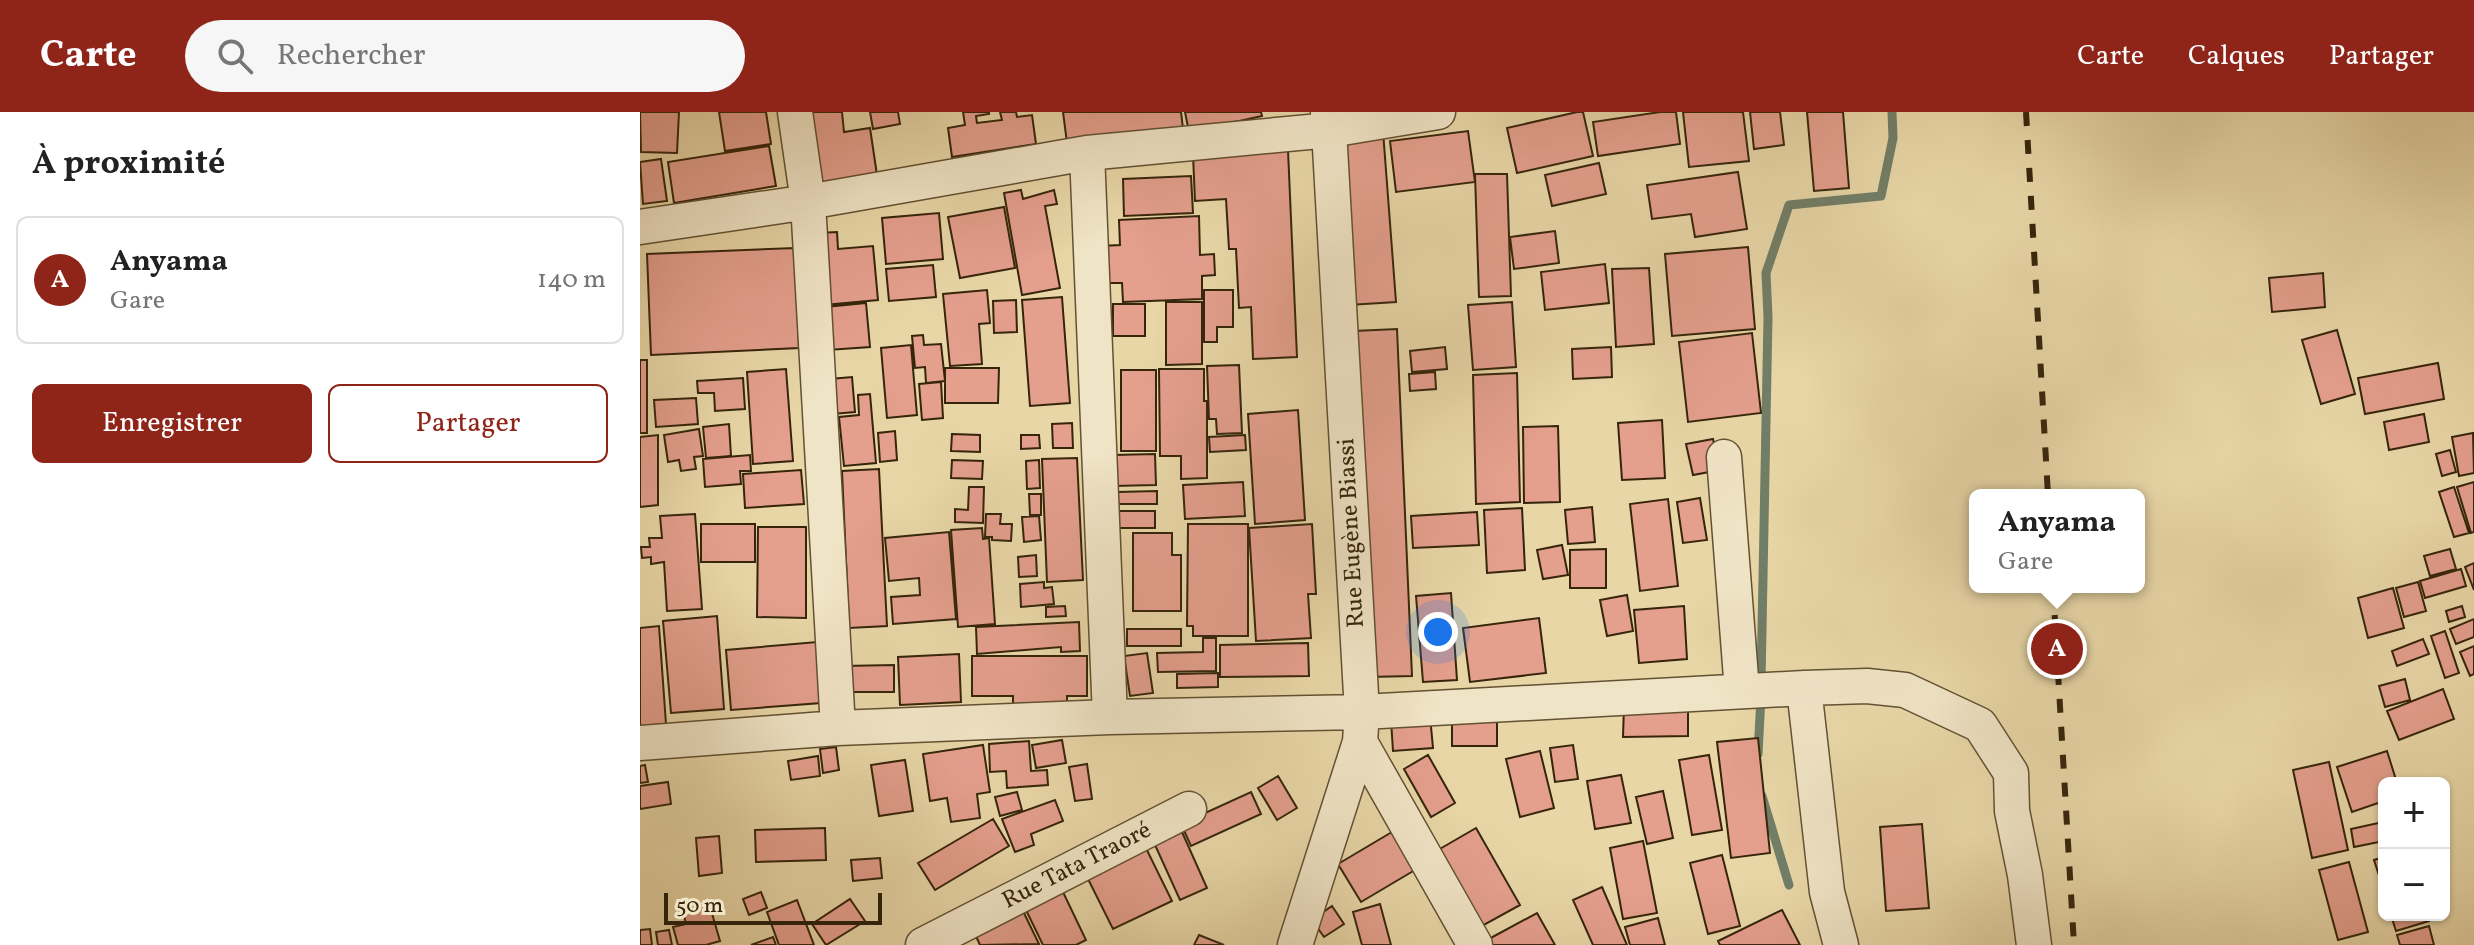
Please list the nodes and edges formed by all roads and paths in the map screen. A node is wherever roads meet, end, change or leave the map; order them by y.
1 (795, 112) edge
2 (1438, 112) edge
3 (1329, 121) edge
4 (1087, 153) junction
5 (808, 202) junction
6 (640, 227) edge
7 (1724, 457) dead end
8 (1804, 688) junction
9 (1742, 691) junction
10 (1110, 717) junction
11 (1361, 727) junction
12 (838, 728) junction
13 (640, 743) edge
14 (1189, 809) dead end
15 (923, 945) edge
16 (1295, 945) edge
17 (1475, 945) edge
18 (1841, 945) edge
19 (2034, 945) edge

1 - 5 street
2 - 3 street
3 - 4 street
3 - 11 street, Rue Eugène Biassi
4 - 5 street
4 - 10 street
5 - 6 street
5 - 12 street
7 - 9 street
8 - 9 street
8 - 18 street
8 - 19 street
9 - 11 street
10 - 11 street
10 - 12 street
11 - 16 street, Rue Eugène Biassi
11 - 17 street
12 - 13 street
14 - 15 street, Rue Tata Traoré

